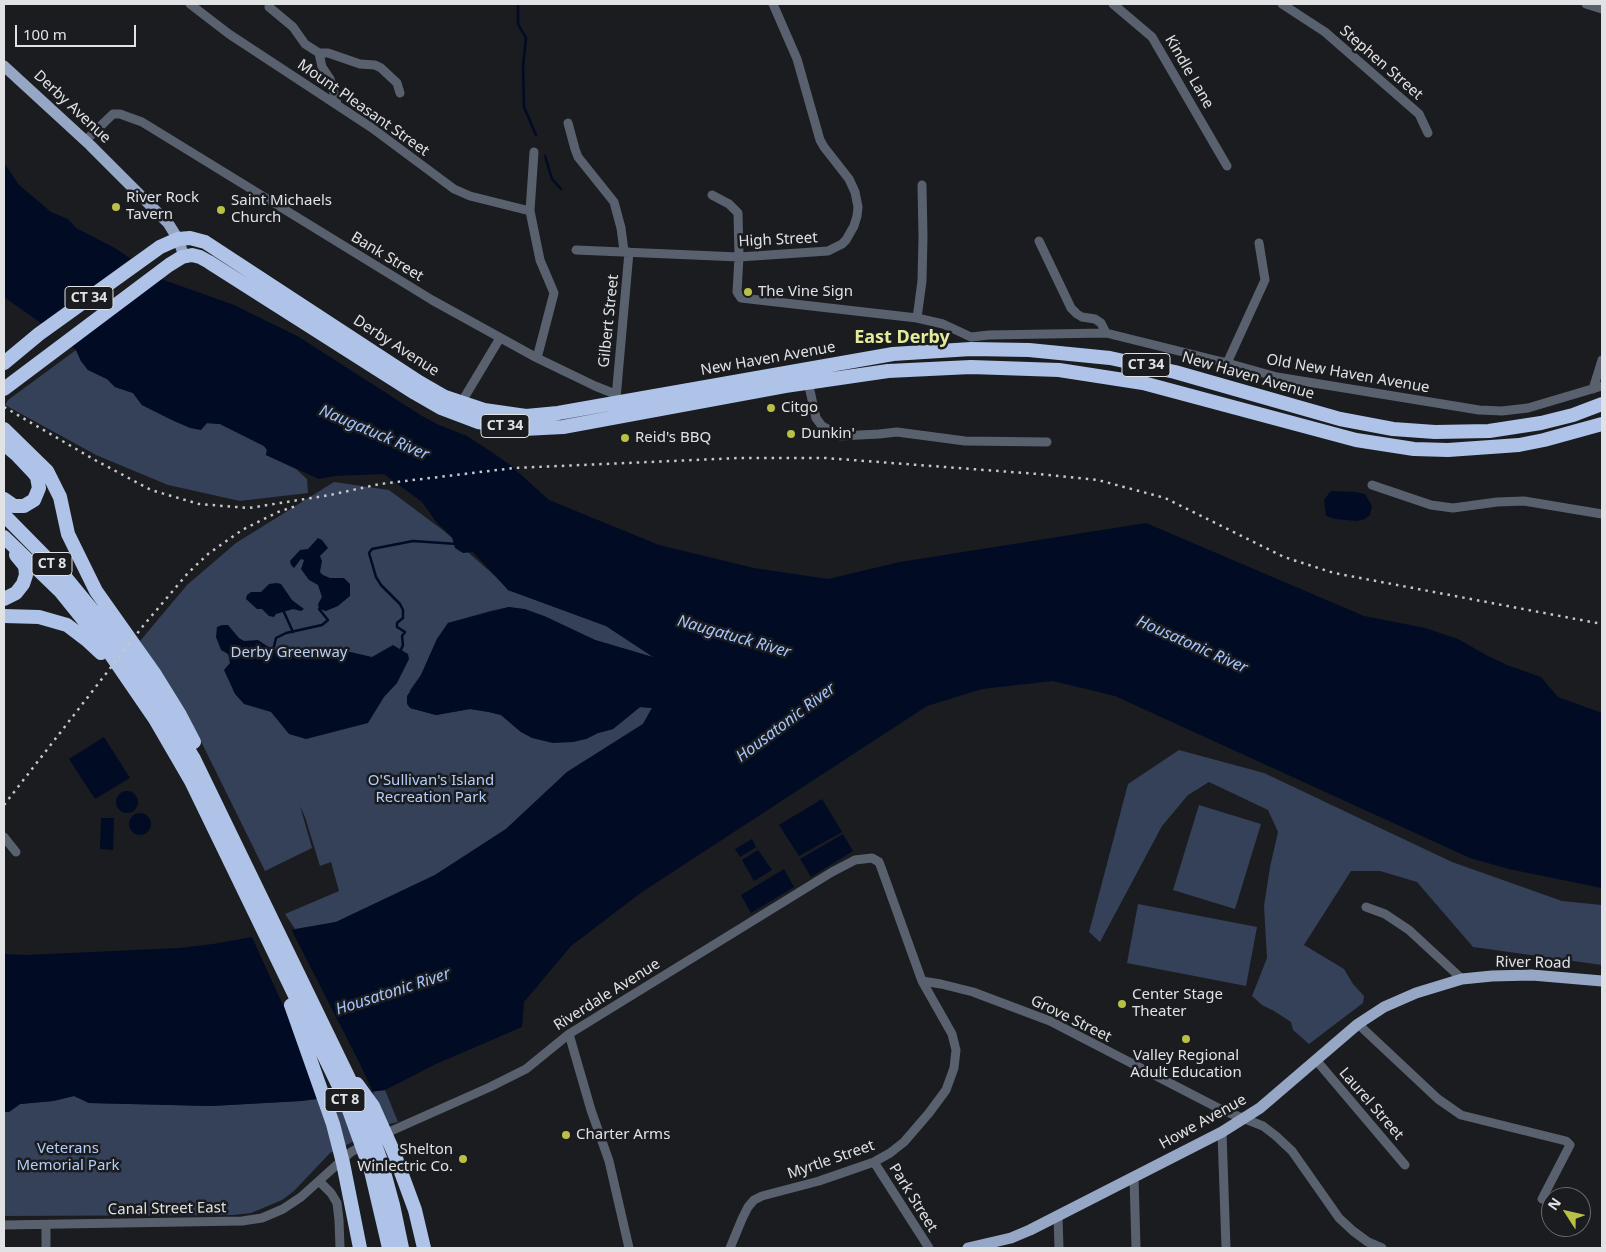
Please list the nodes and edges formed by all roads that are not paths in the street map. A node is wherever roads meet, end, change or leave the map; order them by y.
1 (190, 4) edge
2 (773, 4) edge
3 (1113, 4) edge
4 (1282, 4) edge
5 (1586, 4) edge
6 (270, 7) dead end
7 (1602, 9) edge
8 (319, 53) junction
9 (4, 66) edge
10 (400, 93) dead end
11 (337, 104) junction
12 (568, 123) dead end
13 (1428, 134) dead end
14 (85, 141) junction
15 (534, 152) dead end
16 (1227, 166) dead end
17 (922, 185) dead end
18 (712, 195) dead end
19 (530, 211) junction
20 (178, 239) junction
21 (1039, 241) dead end
22 (1259, 243) dead end
23 (576, 250) dead end
24 (627, 251) junction
25 (184, 256) junction
26 (739, 257) junction
27 (296, 308) junction
28 (917, 318) junction
29 (1106, 333) junction
30 (500, 338) junction
31 (971, 343) junction
32 (25, 346) junction
33 (4, 354) edge
34 (537, 358) junction
35 (1602, 360) edge
36 (4, 363) edge
37 (1227, 363) junction
38 (971, 366) junction
39 (806, 376) junction
40 (403, 378) junction
41 (1602, 386) edge
42 (4, 389) edge
43 (1593, 390) junction
44 (461, 403) junction
45 (617, 404) junction
46 (1602, 404) edge
47 (1316, 412) junction
48 (1602, 424) edge
49 (1310, 428) junction
50 (4, 429) edge
51 (1046, 442) dead end
52 (4, 444) edge
53 (1372, 485) dead end
54 (4, 499) edge
55 (1602, 514) edge
56 (4, 516) edge
57 (4, 538) edge
58 (4, 599) edge
59 (4, 616) edge
60 (92, 638) junction
61 (143, 680) junction
62 (223, 832) junction
63 (4, 837) edge
64 (16, 852) dead end
65 (882, 870) joint
66 (1366, 907) dead end
67 (278, 961) junction
68 (1462, 979) junction
69 (1602, 981) edge
70 (922, 982) junction
71 (1358, 1024) junction
72 (569, 1034) junction
73 (1316, 1060) junction
74 (346, 1072) junction
75 (1243, 1118) junction
76 (1222, 1132) junction
77 (874, 1162) junction
78 (1405, 1165) dead end
79 (1134, 1177) junction
80 (320, 1181) junction
81 (1548, 1187) edge
82 (1058, 1217) junction
83 (46, 1224) junction
84 (4, 1225) edge
85 (1366, 1245) edge
86 (46, 1248) edge
87 (340, 1248) edge
88 (360, 1248) edge
89 (389, 1248) edge
90 (402, 1248) edge
91 (424, 1248) edge
92 (629, 1248) edge
93 (730, 1248) edge
94 (929, 1248) edge
95 (968, 1248) edge
96 (1059, 1248) edge
97 (1136, 1248) edge
98 (1226, 1248) edge
99 (1382, 1248) edge

1 - 11 street, Mount Pleasant Street
2 - 26 street, High Street
3 - 16 street, Kindle Lane
4 - 13 street, Stephen Street
5 - 7 street
6 - 8 street
8 - 10 street
8 - 11 street
9 - 14 main road, Derby Avenue
11 - 19 street, Mount Pleasant Street
12 - 24 street, Gilbert Street
14 - 20 main road, Derby Avenue
14 - 30 street, Bank Street
15 - 19 street
17 - 28 street
18 - 26 street
19 - 34 street
20 - 25 main road, Derby Avenue
20 - 27 highway, Derby Avenue / CT 34
20 - 32 highway, CT 34
21 - 29 street
22 - 37 street
23 - 24 street, High Street
24 - 26 street, High Street
24 - 45 street, Gilbert Street
25 - 27 highway, Derby Avenue / CT 34
25 - 42 highway, CT 34
26 - 28 street
27 - 40 highway, Derby Avenue / CT 34
28 - 31 street
29 - 31 street, Old New Haven Avenue
29 - 37 street, Old New Haven Avenue
30 - 34 street, Bank Street
30 - 44 street
31 - 38 street
31 - 39 highway, New Haven Avenue / CT 34
31 - 47 highway, New Haven Avenue / CT 34
32 - 33 highway
32 - 36 highway, CT 34
34 - 45 street, Bank Street
35 - 43 street
37 - 43 street, Old New Haven Avenue
38 - 39 highway, New Haven Avenue / CT 34
38 - 49 highway, New Haven Avenue / CT 34
39 - 45 highway, New Haven Avenue / CT 34
39 - 51 street
40 - 44 highway, Derby Avenue / CT 34
40 - 45 highway, Derby Avenue / CT 34
41 - 43 street, Old New Haven Avenue
44 - 45 highway, Derby Avenue / CT 34
46 - 47 highway, New Haven Avenue / CT 34
47 - 49 highway
48 - 49 highway, New Haven Avenue / CT 34
50 - 61 highway
52 - 54 highway
53 - 55 street
56 - 61 highway, CT 8
57 - 58 highway
57 - 60 highway, CT 8
59 - 60 highway
60 - 61 highway, CT 8
61 - 62 highway, CT 8
61 - 62 highway
62 - 67 highway, CT 8
62 - 74 highway, CT 8
63 - 64 street
65 - 70 street, Myrtle Street
65 - 72 street, Riverdale Avenue
66 - 68 street
67 - 88 highway
67 - 89 highway, CT 8
68 - 69 main road, River Road
68 - 71 main road, Howe Avenue
70 - 75 street, Grove Street
70 - 77 street, Myrtle Street
71 - 73 main road, Howe Avenue
71 - 81 street
72 - 80 street, Riverdale Avenue
72 - 92 street
73 - 75 main road, Howe Avenue
73 - 78 street, Laurel Street
74 - 90 highway, CT 8
74 - 91 highway
75 - 76 main road, Howe Avenue
75 - 85 street, Grove Street
76 - 79 main road, Howe Avenue
76 - 98 street
77 - 93 street, Myrtle Street
77 - 94 street, Park Street
79 - 82 main road, Howe Avenue
79 - 97 street
80 - 83 street, Canal Street East
80 - 87 street
82 - 95 main road, Howe Avenue
82 - 96 street
83 - 84 street, Canal Street East
83 - 86 street
85 - 99 street, Grove Street

